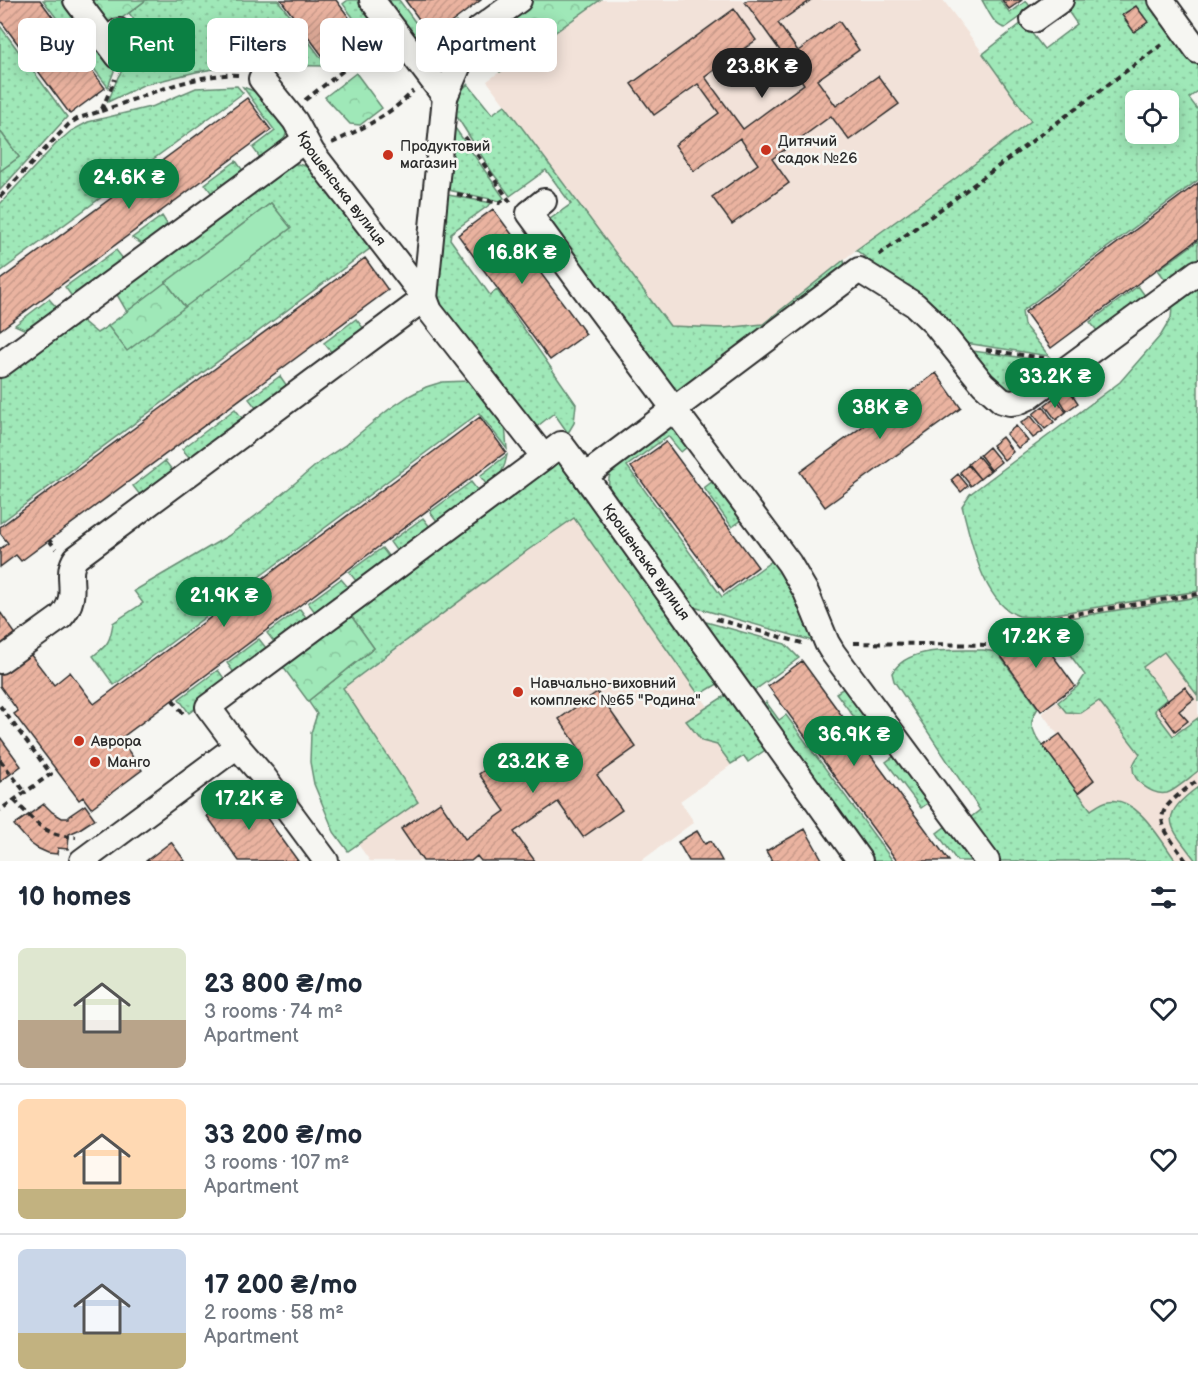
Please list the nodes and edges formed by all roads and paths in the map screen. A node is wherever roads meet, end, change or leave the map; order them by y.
1 (76, 0) edge
2 (372, 0) edge
3 (519, 0) edge
4 (1061, 0) edge
5 (1161, 0) edge
6 (386, 18) edge
7 (1034, 20) dead end
8 (1182, 29) junction
9 (106, 41) dead end
10 (404, 42) edge
11 (1198, 51) edge
12 (342, 72) edge
13 (428, 74) junction
14 (261, 79) joint
15 (445, 97) junction
16 (101, 111) dead end
17 (289, 112) junction
18 (69, 124) dead end
19 (309, 146) junction
20 (435, 190) junction
21 (0, 197) edge
22 (507, 198) dead end
23 (544, 201) dead end
24 (859, 270) junction
25 (1198, 273) edge
26 (424, 298) junction
27 (0, 364) edge
28 (675, 409) junction
29 (544, 457) junction
30 (585, 476) junction
31 (1198, 594) edge
32 (681, 610) junction
33 (829, 647) junction
34 (0, 661) edge
35 (0, 706) edge
36 (237, 746) junction
37 (0, 760) edge
38 (1198, 780) edge
39 (25, 792) junction
40 (14, 800) junction
41 (0, 810) edge
42 (81, 836) dead end
43 (82, 861) edge
44 (326, 861) edge
45 (860, 861) edge
46 (987, 861) edge
47 (1186, 861) edge

1 - 9 street
2 - 6 street
3 - 15 street
4 - 7 street
5 - 8 street
8 - 11 street
8 - 24 path
10 - 13 street
12 - 17 path
13 - 15 street
13 - 19 path
14 - 16 path
14 - 17 street, Крошенська вулиця
15 - 20 street
17 - 19 street, Крошенська вулиця
18 - 21 path
19 - 26 street, Крошенська вулиця
19 - 27 street
20 - 22 path
20 - 26 street
23 - 28 street
24 - 25 street
24 - 28 street
26 - 29 street, Крошенська вулиця
26 - 34 street
28 - 30 street
28 - 33 street
29 - 30 street, Крошенська вулиця
29 - 36 street
30 - 32 street, Крошенська вулиця
31 - 33 path
32 - 33 path
32 - 45 street, Крошенська вулиця
33 - 46 street
35 - 39 path
36 - 43 street
36 - 44 street
37 - 39 path
38 - 47 path
39 - 40 path
40 - 41 path
40 - 42 path

